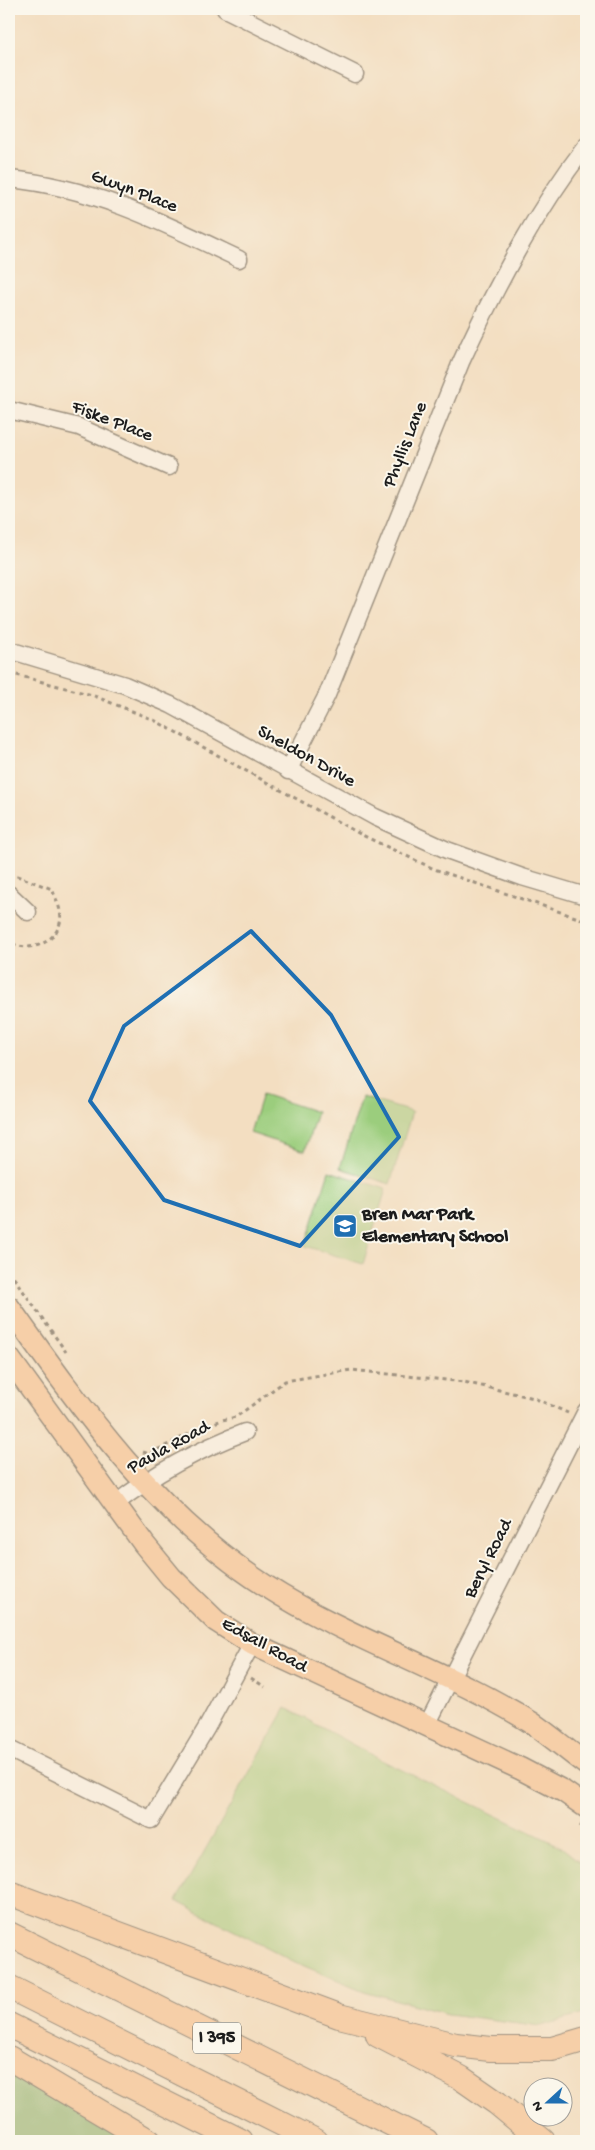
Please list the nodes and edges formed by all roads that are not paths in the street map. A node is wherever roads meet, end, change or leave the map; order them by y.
1 (225, 9) edge
2 (355, 74) dead end
3 (586, 146) edge
4 (9, 179) edge
5 (239, 259) dead end
6 (9, 410) edge
7 (169, 467) dead end
8 (9, 650) edge
9 (288, 771) junction
10 (9, 894) edge
11 (586, 896) edge
12 (28, 912) dead end
13 (9, 1307) edge
14 (12, 1370) edge
15 (584, 1415) edge
16 (245, 1432) dead end
17 (144, 1482) junction
18 (115, 1504) junction
19 (252, 1644) junction
20 (451, 1680) junction
21 (427, 1725) junction
22 (9, 1749) edge
23 (586, 1764) edge
24 (586, 1807) edge
25 (9, 1893) edge
26 (9, 1934) edge
27 (9, 1987) edge
28 (339, 2016) junction
29 (9, 2025) edge
30 (586, 2039) edge
31 (9, 2058) edge
32 (150, 2141) edge
33 (241, 2141) edge
34 (316, 2141) edge
35 (426, 2141) edge
36 (543, 2141) edge

1 - 2 street
3 - 9 street, Phyllis Lane
4 - 5 street, Gwyn Place
6 - 7 street, Fiske Place
8 - 9 street, Sheldon Drive
9 - 11 street, Sheldon Drive
10 - 12 street
13 - 17 main road
14 - 18 main road, Edsall Road
15 - 20 street, Beryl Road
16 - 17 street, Paula Road
17 - 18 street, Paula Road
17 - 20 main road
18 - 19 main road, Edsall Road
19 - 21 main road, Edsall Road
19 - 22 street
20 - 21 street, Beryl Road
20 - 23 main road
21 - 24 main road, Edsall Road
25 - 28 highway
26 - 35 highway, I 395
27 - 34 highway
28 - 30 highway
28 - 36 highway
29 - 33 highway
31 - 32 highway

